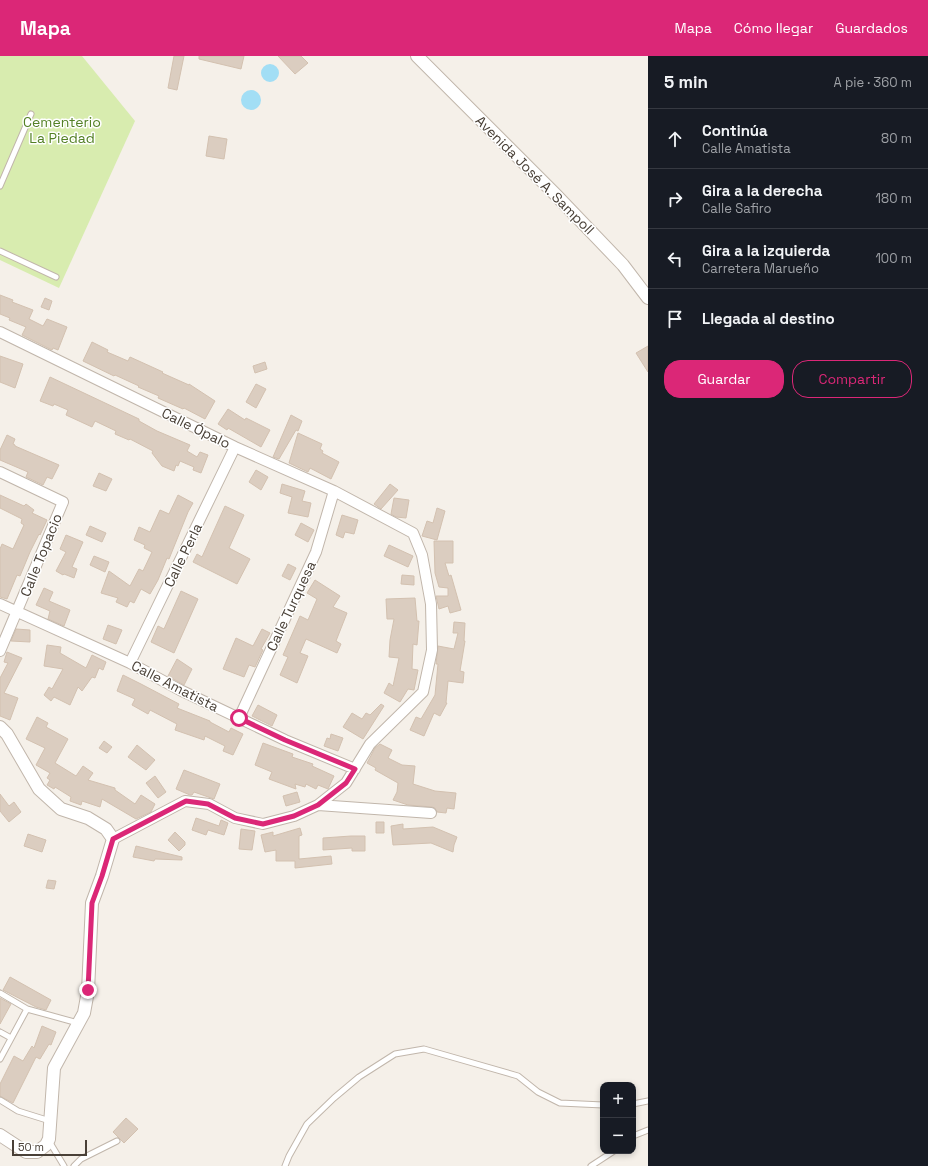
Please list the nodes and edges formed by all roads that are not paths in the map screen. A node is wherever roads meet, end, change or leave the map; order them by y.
1 (418, 56) edge
2 (31, 114) dead end
3 (0, 186) edge
4 (0, 251) edge
5 (56, 277) dead end
6 (648, 298) edge
7 (0, 332) edge
8 (235, 447) junction
9 (0, 472) edge
10 (334, 491) junction
11 (0, 604) edge
12 (17, 612) junction
13 (0, 651) edge
14 (130, 663) junction
15 (239, 718) junction
16 (0, 727) edge
17 (355, 769) junction
18 (318, 805) junction
19 (431, 813) dead end
20 (113, 839) junction
21 (0, 993) edge
22 (27, 1009) junction
23 (79, 1023) junction
24 (0, 1032) edge
25 (11, 1038) junction
26 (0, 1059) edge
27 (0, 1100) edge
28 (648, 1101) edge
29 (636, 1103) edge
30 (600, 1105) edge
31 (50, 1121) junction
32 (648, 1130) edge
33 (0, 1135) edge
34 (636, 1135) edge
35 (49, 1139) junction
36 (116, 1141) dead end
37 (609, 1154) edge
38 (64, 1166) edge
39 (74, 1166) edge
40 (285, 1166) edge
41 (591, 1166) edge

1 - 6 street, Avenida José A. Sampoll
2 - 3 lane
4 - 5 lane
7 - 8 street, Calle Ópalo
8 - 10 street, Calle Ópalo
8 - 14 street, Calle Perla
9 - 12 street, Calle Topacio
10 - 15 street, Calle Turquesa
10 - 17 street, Calle Ópalo
11 - 12 street, Calle Amatista
12 - 13 street, Calle Topacio
12 - 14 street, Calle Amatista
14 - 15 street, Calle Amatista
15 - 17 street, Calle Amatista
16 - 20 street
17 - 18 street, Calle Ópalo
18 - 19 street
18 - 20 street, Calle Ópalo
20 - 23 street
21 - 22 lane
22 - 23 lane
22 - 25 lane
23 - 31 street
24 - 25 lane
25 - 26 lane
27 - 31 lane
28 - 29 lane
30 - 40 lane
31 - 35 street
32 - 34 lane
33 - 35 street
35 - 38 lane
36 - 39 lane
37 - 41 lane

